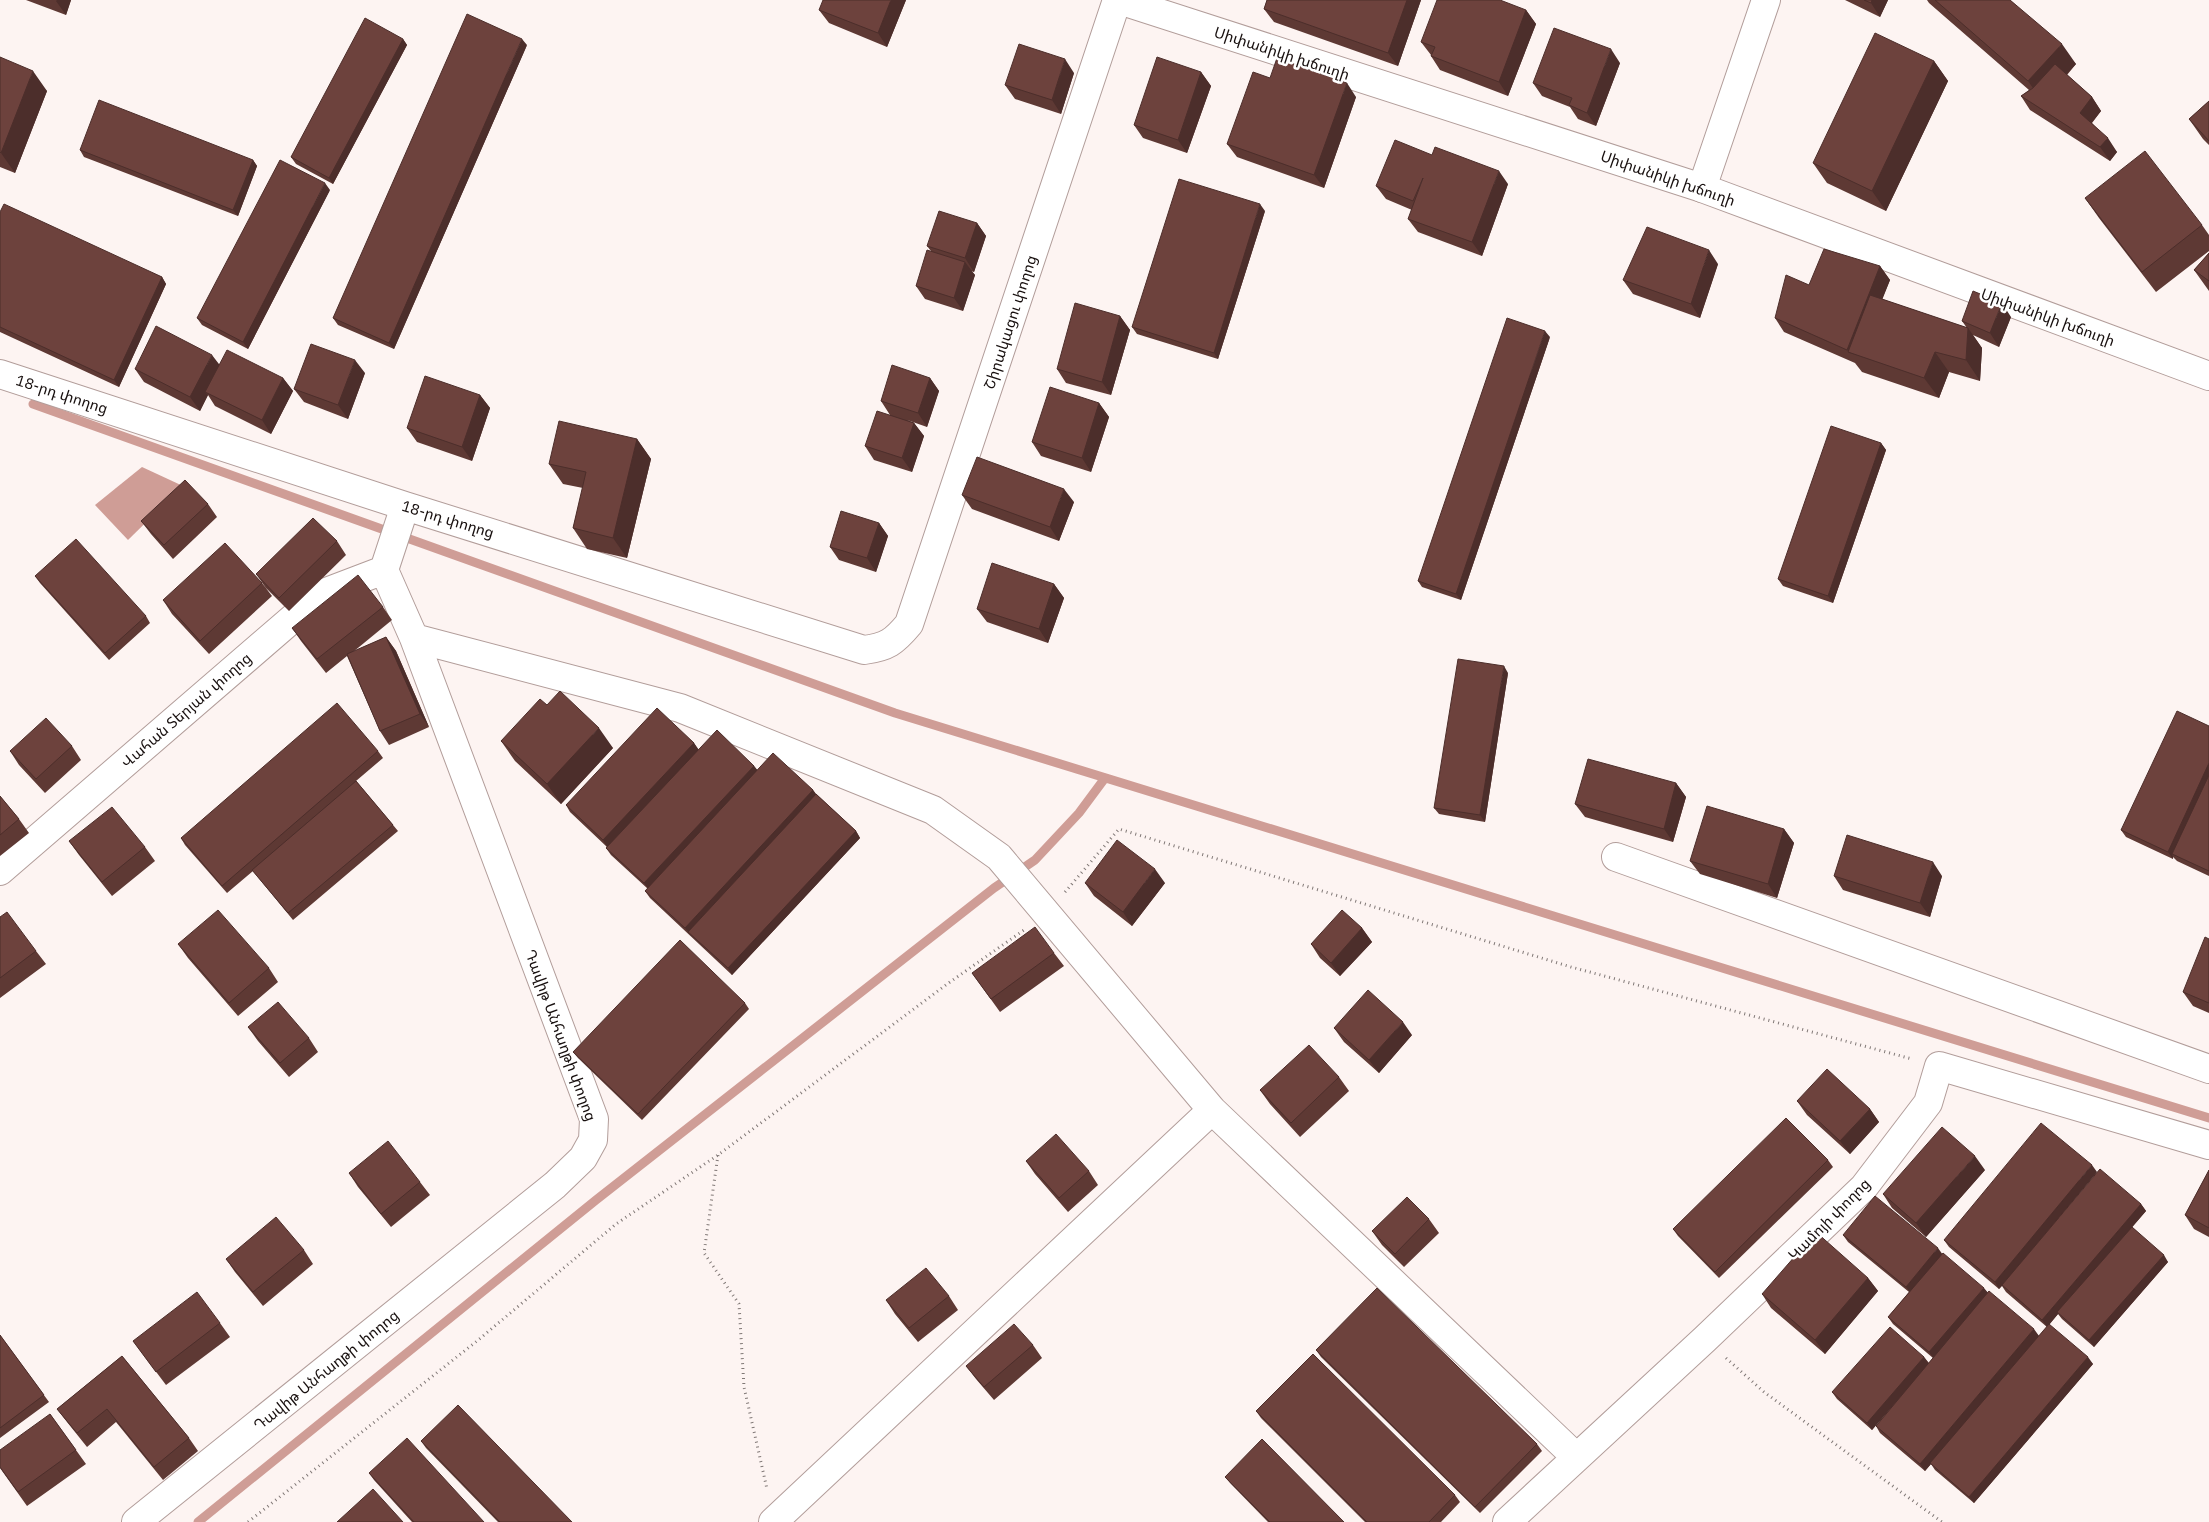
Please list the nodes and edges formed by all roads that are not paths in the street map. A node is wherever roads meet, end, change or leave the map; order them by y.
1 (1118, 0) edge
2 (1766, 0) edge
3 (1702, 188) junction
4 (0, 374) edge
5 (2209, 376) edge
6 (405, 506) junction
7 (384, 570) junction
8 (414, 638) junction
9 (896, 640) joint
10 (1616, 857) dead end
11 (0, 871) edge
12 (2209, 1069) edge
13 (1212, 1110) junction
14 (2209, 1145) edge
15 (1576, 1456) junction
16 (136, 1522) edge
17 (773, 1522) edge
18 (1507, 1522) edge

1 - 3 street, Սիփանիկի խճուղի
1 - 9 street, Շիրակացու փողոց
2 - 3 street
3 - 5 street, Սիփանիկի խճուղի
4 - 6 street, 18-րդ փողոց
6 - 7 street
6 - 9 street, 18-րդ փողոց
7 - 8 street, Դավիթ Անհաղթի փողոց
7 - 11 street, Վահան Տերյան փողոց
8 - 13 street
8 - 16 street, Դավիթ Անհաղթի փողոց
10 - 12 street
13 - 15 street
13 - 17 street
14 - 15 street, Կամոյի փողոց
15 - 18 street, Կամոյի փողոց

